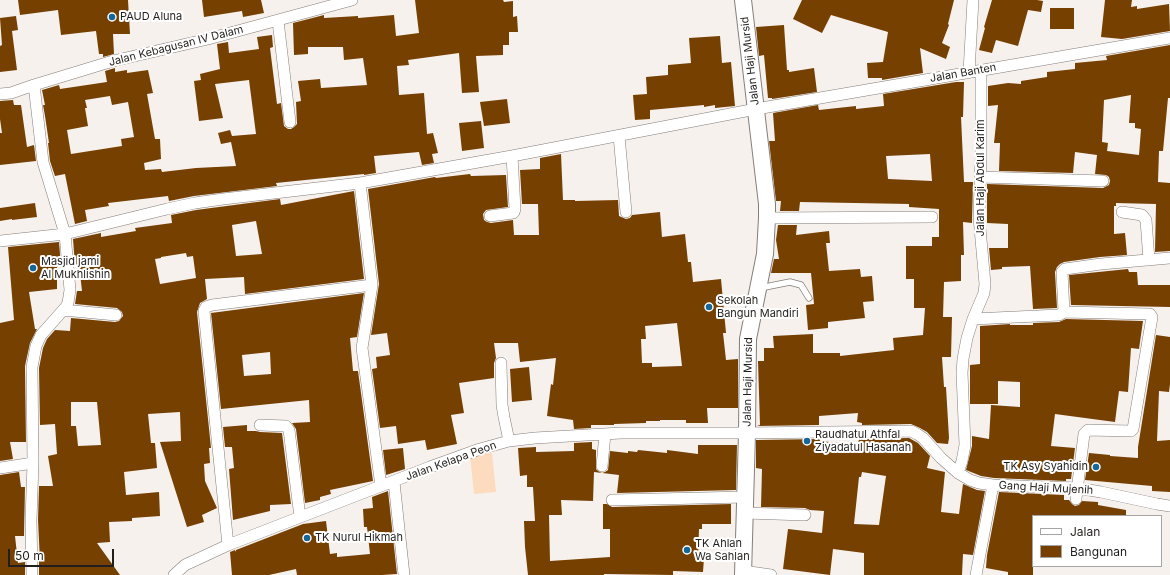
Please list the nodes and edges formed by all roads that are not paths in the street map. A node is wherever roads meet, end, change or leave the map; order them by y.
1 (352, 0) edge
2 (743, 0) edge
3 (973, 0) edge
4 (278, 21) junction
5 (1170, 38) edge
6 (981, 70) junction
7 (969, 72) junction
8 (34, 85) junction
9 (0, 94) edge
10 (756, 109) junction
11 (290, 122) dead end
12 (619, 136) junction
13 (512, 156) junction
14 (980, 177) junction
15 (1103, 181) dead end
16 (360, 183) junction
17 (626, 212) dead end
18 (1122, 212) dead end
19 (490, 216) dead end
20 (932, 217) dead end
21 (767, 218) junction
22 (65, 234) junction
23 (0, 240) edge
24 (1170, 258) edge
25 (1149, 260) junction
26 (372, 285) junction
27 (758, 288) junction
28 (809, 298) dead end
29 (63, 310) junction
30 (1064, 312) junction
31 (116, 315) dead end
32 (973, 319) junction
33 (501, 363) dead end
34 (260, 425) dead end
35 (747, 433) junction
36 (605, 434) junction
37 (509, 441) junction
38 (33, 466) junction
39 (602, 466) dead end
40 (0, 468) edge
41 (0, 473) edge
42 (958, 473) junction
43 (394, 482) junction
44 (993, 485) junction
45 (381, 486) junction
46 (1077, 493) junction
47 (746, 497) junction
48 (612, 500) dead end
49 (1170, 506) edge
50 (745, 513) junction
51 (805, 515) dead end
52 (300, 517) junction
53 (228, 544) junction
54 (743, 573) edge
55 (32, 575) edge
56 (174, 575) edge
57 (404, 575) edge
58 (770, 575) edge
59 (976, 575) edge

1 - 4 street, Jalan Kebagusan IV Dalam
2 - 10 street, Jalan Haji Mursid
3 - 7 street
4 - 8 street, Jalan Kebagusan IV Dalam
4 - 11 street
5 - 6 street, Jalan Banten
6 - 7 street, Jalan Banten
6 - 14 street, Jalan Haji Abdul Karim
7 - 10 street, Jalan Banten
8 - 9 street, Jalan Kebagusan IV Dalam
8 - 22 street
10 - 12 street, Jalan Banten
10 - 21 street, Jalan Haji Mursid
12 - 13 street, Jalan Banten
12 - 17 street
13 - 16 street, Jalan Banten
13 - 19 street
14 - 15 street
14 - 32 street, Jalan Haji Abdul Karim
16 - 22 street, Jalan Banten
16 - 26 street
18 - 25 street
20 - 21 street
21 - 27 street, Jalan Haji Mursid
22 - 23 street, Jalan Banten
22 - 29 street
24 - 25 street
25 - 30 street
26 - 45 street
26 - 53 street
27 - 28 lane
27 - 35 street, Jalan Haji Mursid
29 - 31 street
29 - 38 street
30 - 32 street
30 - 46 street
32 - 42 street, Jalan Haji Abdul Karim
33 - 37 street
34 - 52 street
35 - 36 street, Jalan Kelapa Peon
35 - 42 street, Jalan Kelapa Peon
35 - 47 street, Jalan Haji Mursid
36 - 37 street, Jalan Kelapa Peon
36 - 39 street
37 - 43 street, Jalan Kelapa Peon
38 - 40 street
38 - 41 street
38 - 55 street
42 - 44 street, Gang Haji Mujenih
43 - 45 street, Jalan Kelapa Peon
43 - 57 street
44 - 46 street, Gang Haji Mujenih
44 - 59 street
45 - 52 street, Jalan Kelapa Peon
46 - 49 street, Gang Haji Mujenih
47 - 48 street
47 - 50 street, Jalan Haji Mursid
50 - 51 street
50 - 54 street, Jalan Haji Mursid
52 - 53 street, Jalan Kelapa Peon
53 - 56 street, Jalan Kelapa Peon
54 - 58 street

